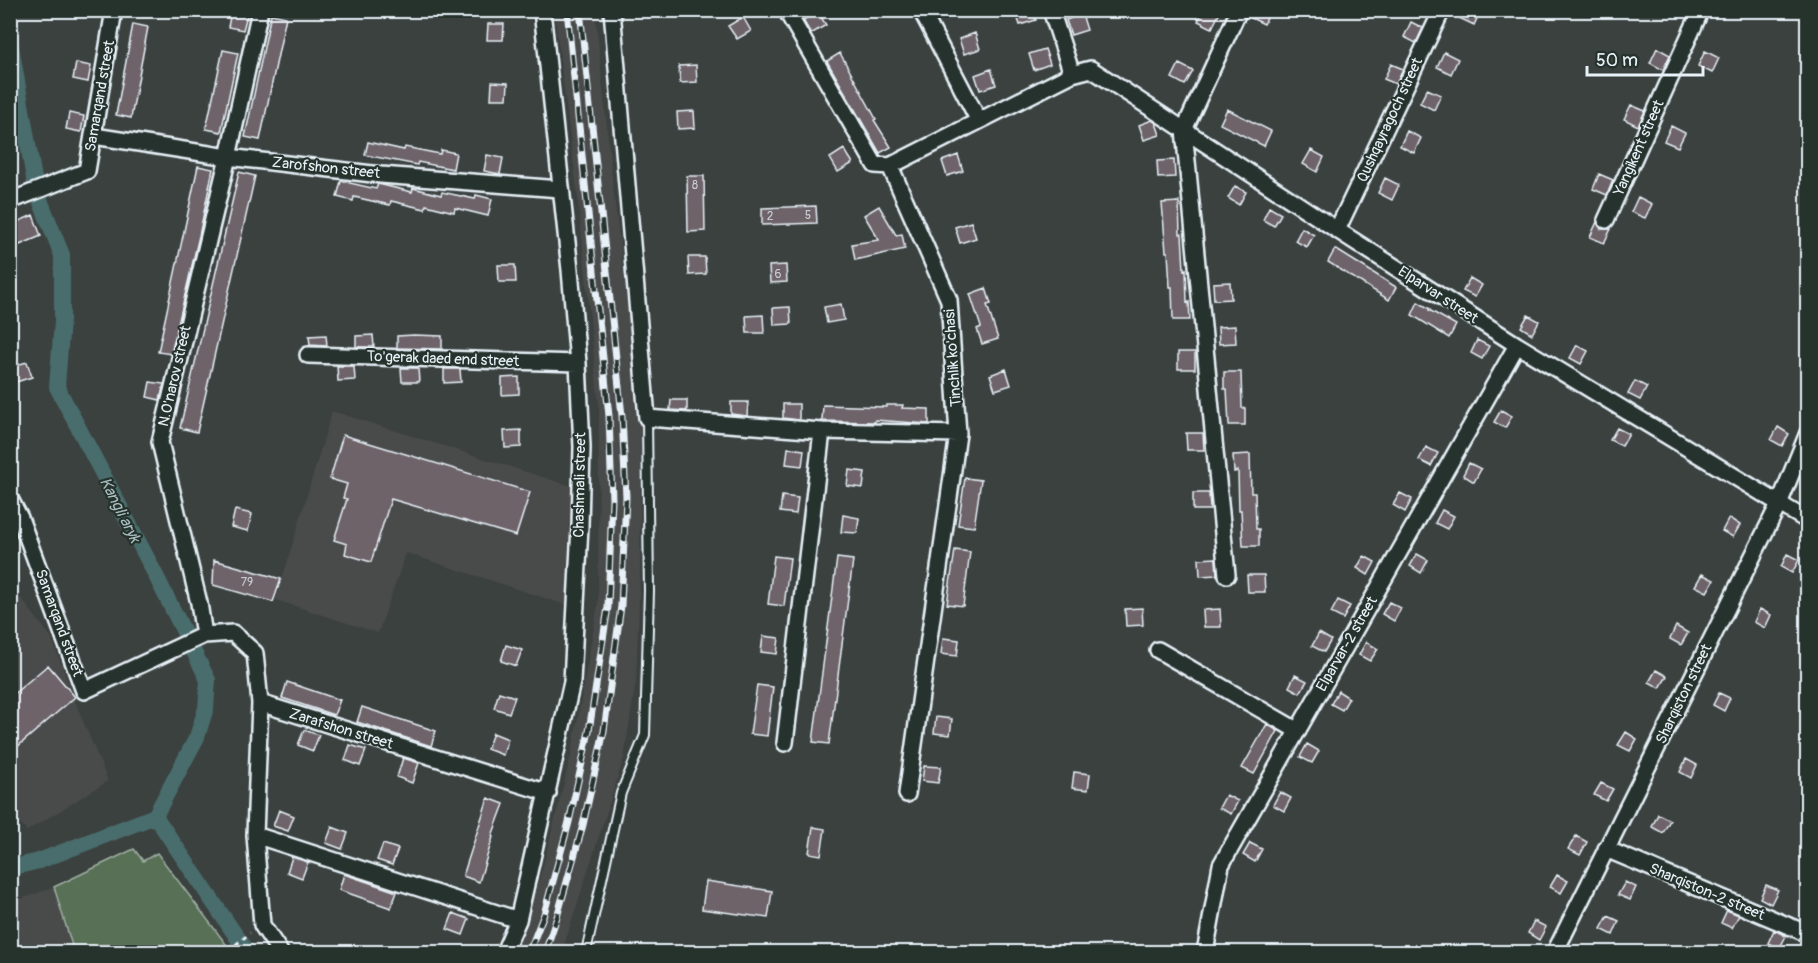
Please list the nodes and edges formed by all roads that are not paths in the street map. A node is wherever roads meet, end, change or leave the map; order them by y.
1 (114, 10) edge
2 (260, 10) edge
3 (542, 10) edge
4 (612, 10) edge
5 (786, 10) edge
6 (921, 10) edge
7 (1051, 10) edge
8 (1239, 10) edge
9 (1442, 10) edge
10 (1701, 10) edge
11 (1072, 74) junction
12 (979, 121) junction
13 (1184, 130) junction
14 (94, 136) junction
15 (228, 157) junction
16 (890, 166) junction
17 (560, 189) junction
18 (10, 201) edge
19 (1606, 220) dead end
20 (1337, 230) junction
21 (1517, 345) junction
22 (308, 355) dead end
23 (578, 363) junction
24 (647, 418) junction
25 (822, 431) junction
26 (1808, 433) edge
27 (958, 435) junction
28 (10, 499) edge
29 (1779, 504) junction
30 (1808, 521) edge
31 (1227, 575) dead end
32 (204, 635) junction
33 (1158, 650) dead end
34 (260, 703) junction
35 (1298, 731) junction
36 (785, 743) dead end
37 (548, 793) junction
38 (907, 794) dead end
39 (255, 835) junction
40 (1606, 849) junction
41 (518, 920) junction
42 (1808, 934) edge
43 (280, 952) edge
44 (504, 952) edge
45 (586, 952) edge
46 (1205, 952) edge
47 (1555, 952) edge

1 - 14 street, Samarqand street
2 - 15 street, N.O'narov street
3 - 17 street, Chashmali street
4 - 24 street
5 - 16 street
6 - 12 street
7 - 11 street
8 - 13 street
9 - 20 street, Qushqayragoch street
10 - 19 street, Yangikent street
11 - 12 street
11 - 13 street, Elparvar street
12 - 16 street
13 - 20 street, Elparvar street
13 - 31 street
14 - 15 street, Zarofshon street
14 - 18 street, Samarqand street
15 - 17 street, Zarofshon street
15 - 32 street, N.O'narov street
16 - 27 street, Tinchlik ko'chasi
17 - 23 street, Chashmali street
20 - 21 street, Elparvar street
21 - 29 street, Elparvar street
21 - 35 street, Elparvar-2 street
22 - 23 street, To'gerak daed end street
23 - 37 street, Chashmali street
24 - 25 street
24 - 45 lane
25 - 27 street
25 - 36 street
26 - 29 street, Sharqiston street
27 - 38 street, Tinchlik ko'chasi
28 - 32 street, Samarqand street
29 - 30 street, Elparvar street
29 - 40 street, Sharqiston street
32 - 34 street
33 - 35 street
34 - 37 street, Zarafshon street
34 - 39 street
35 - 46 street, Elparvar-2 street
37 - 41 street, Chashmali street
39 - 41 street
39 - 43 street
40 - 42 street, Sharqiston-2 street
40 - 47 street, Sharqiston street
41 - 44 street, Chashmali street

